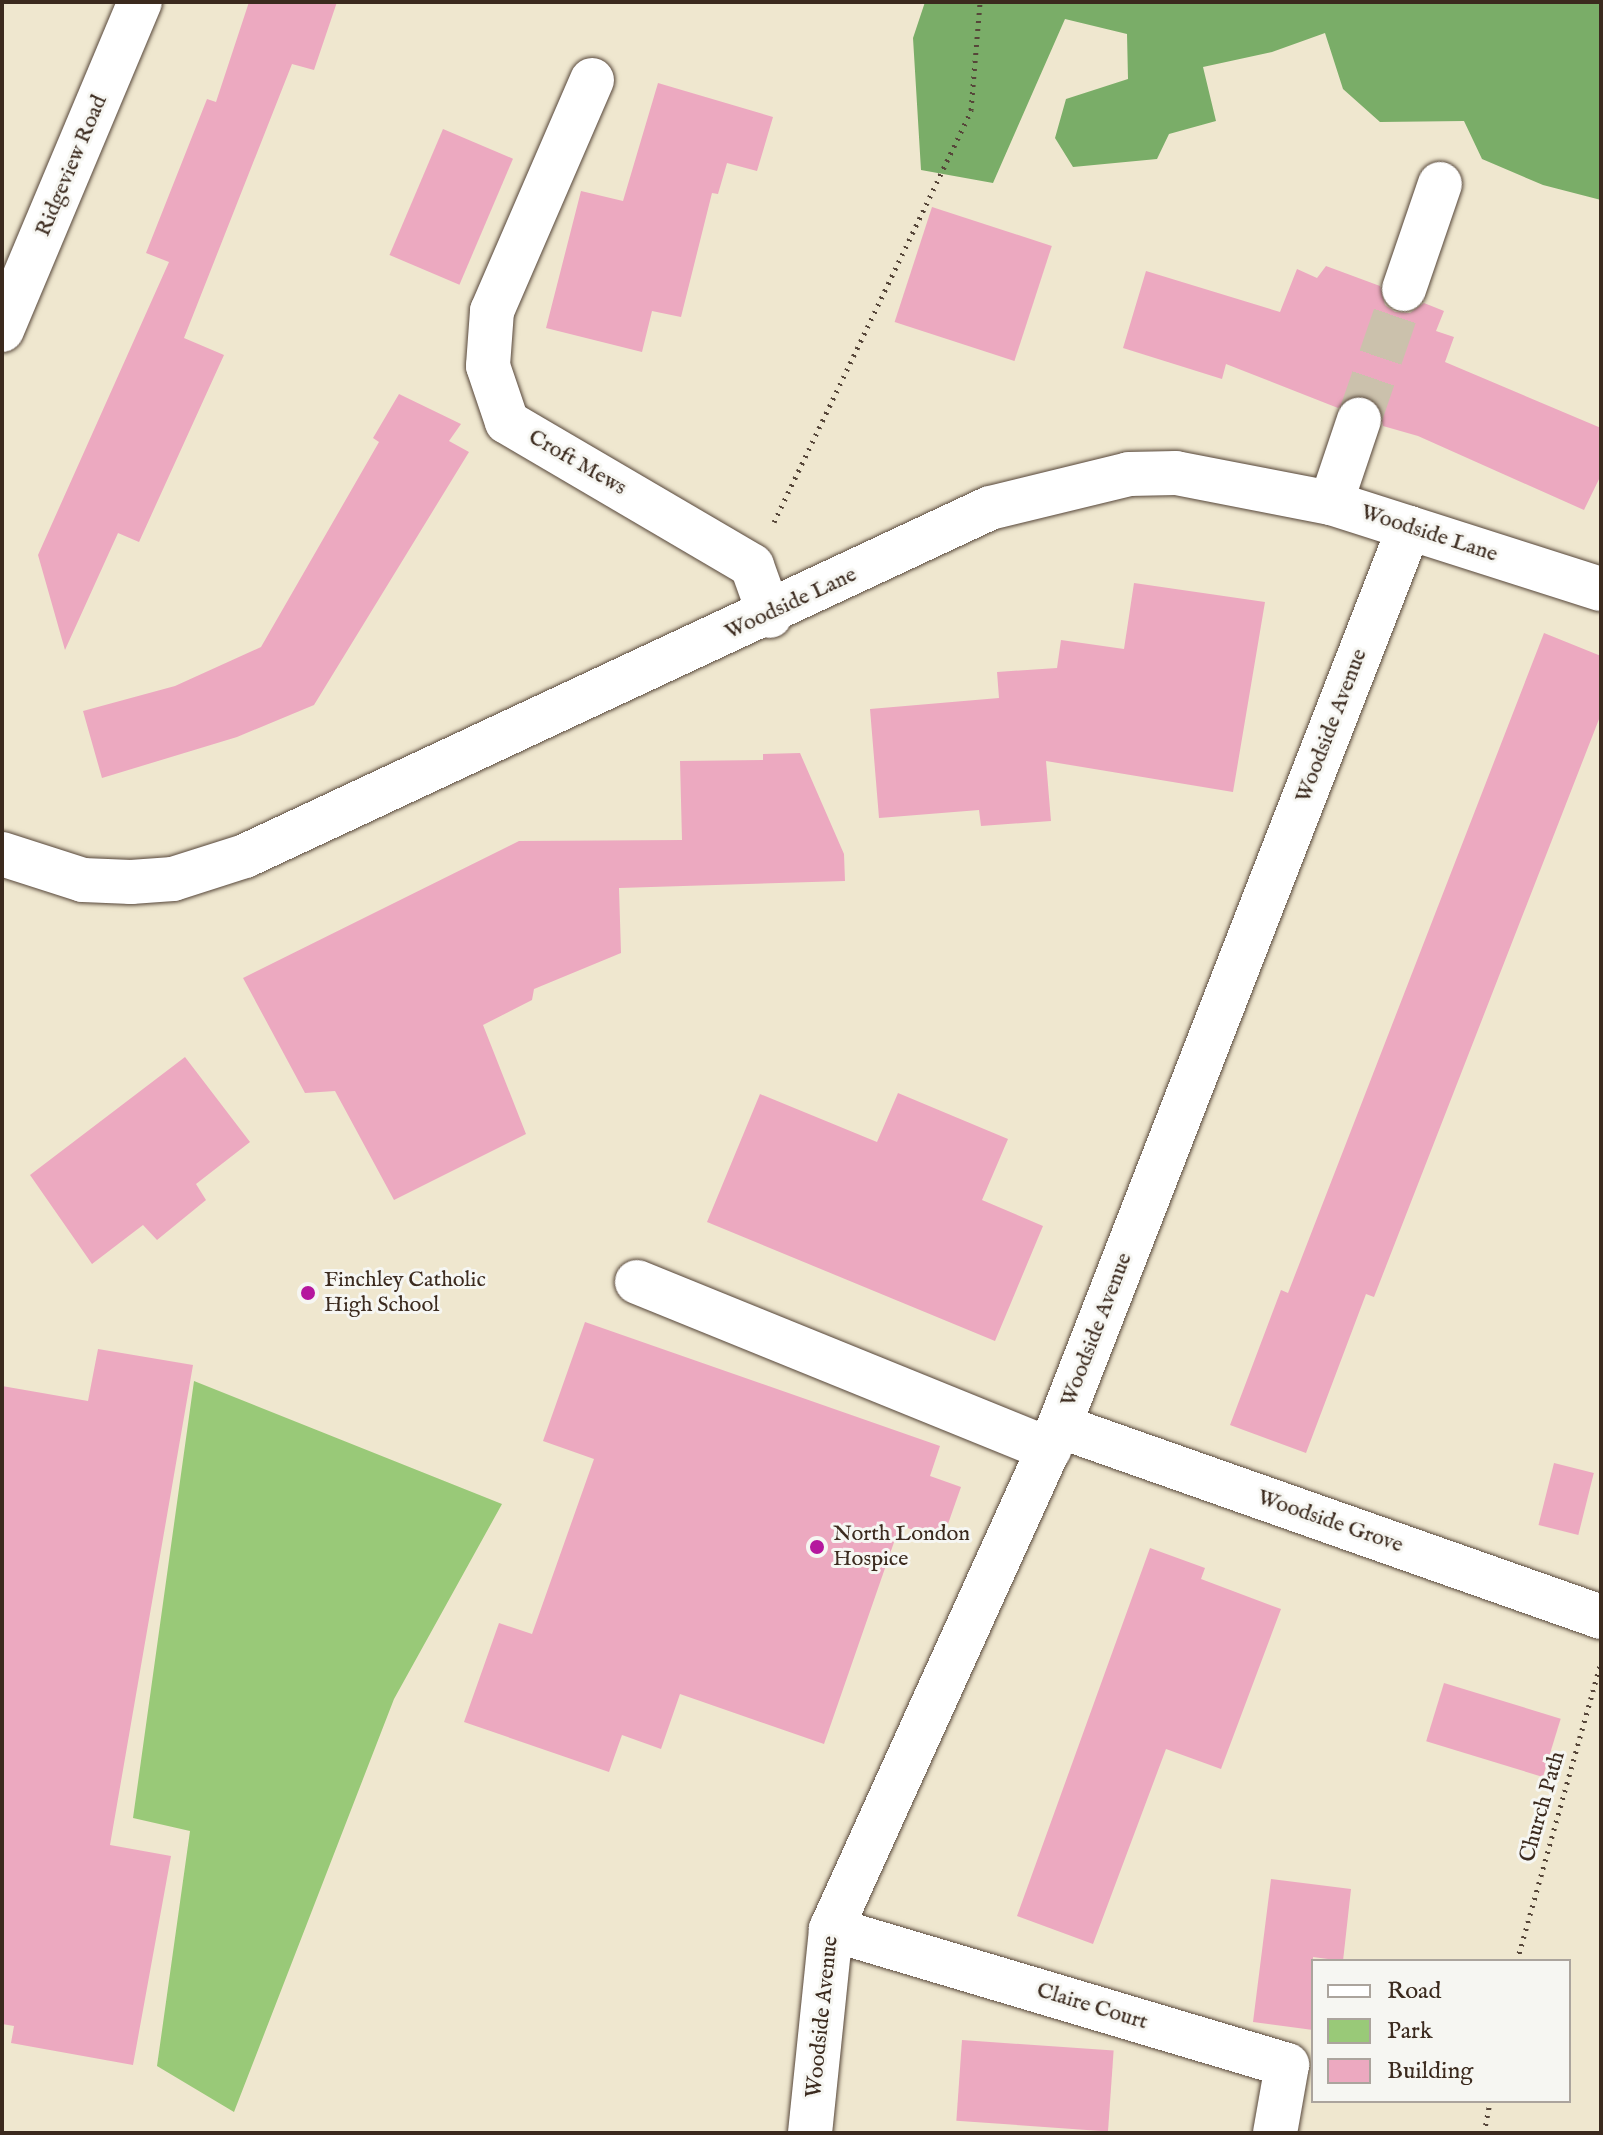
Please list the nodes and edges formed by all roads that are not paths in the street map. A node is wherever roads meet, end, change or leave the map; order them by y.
1 (140, 2) edge
2 (592, 80) dead end
3 (1440, 184) dead end
4 (1404, 289) tunnel mouth
5 (2, 330) edge
6 (1359, 420) tunnel mouth
7 (1331, 503) junction
8 (1409, 528) junction
9 (1601, 589) edge
10 (770, 616) junction
11 (2, 854) edge
12 (637, 1282) dead end
13 (1054, 1438) junction
14 (1601, 1617) edge
15 (831, 1929) junction
16 (810, 2133) edge
17 (1275, 2133) edge

1 - 5 street, Ridgeview Road
2 - 10 street, Croft Mews
3 - 4 street
6 - 7 street
7 - 8 street, Woodside Lane
7 - 10 street, Woodside Lane
8 - 9 street, Woodside Lane
8 - 13 street, Woodside Avenue
10 - 11 street, Woodside Lane
12 - 13 street, Woodside Grove
13 - 14 street, Woodside Grove
13 - 15 street, Woodside Avenue
15 - 16 street, Woodside Avenue
15 - 17 street, Claire Court

